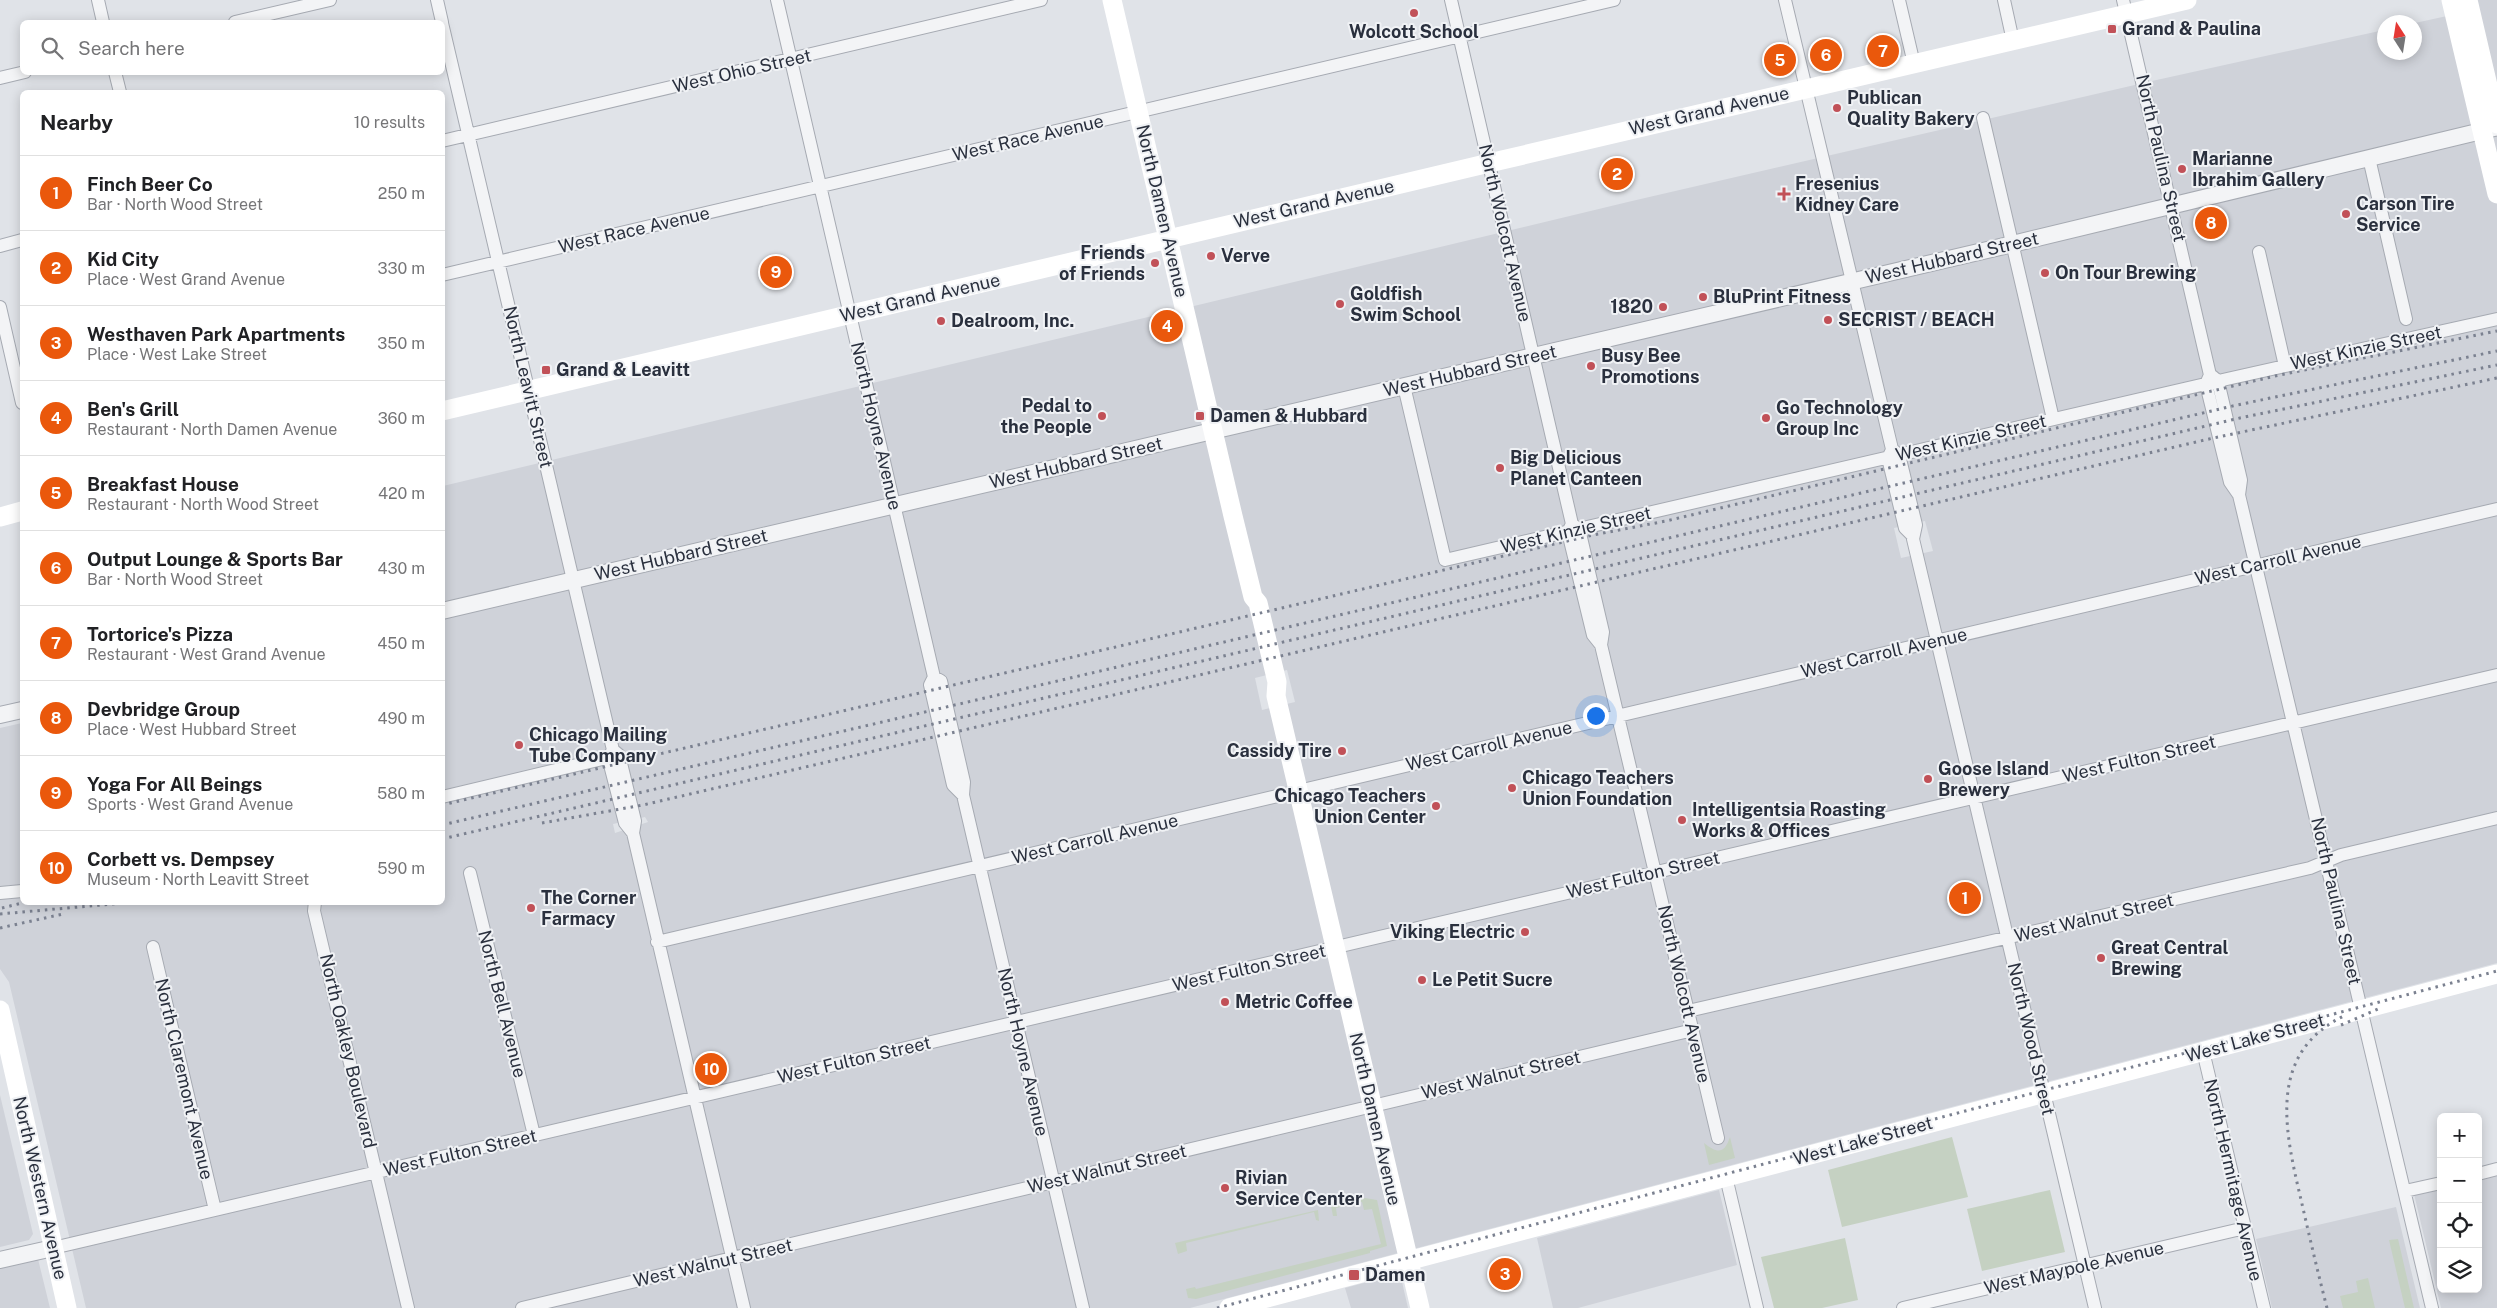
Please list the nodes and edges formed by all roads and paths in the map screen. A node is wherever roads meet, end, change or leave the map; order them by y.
1 (98, 0) edge
2 (330, 0) edge
3 (437, 0) edge
4 (776, 0) edge
5 (1041, 0) edge
6 (1112, 0) edge
7 (1451, 0) edge
8 (1614, 0) edge
9 (1785, 0) edge
10 (1899, 0) edge
11 (2004, 0) edge
12 (2187, 0) edge
13 (2451, 0) edge
14 (2468, 0) edge
15 (2125, 7) edge
16 (103, 20) edge
17 (244, 20) edge
18 (441, 20) edge
19 (445, 35) edge
20 (1460, 37) junction
21 (2013, 41) junction
22 (790, 59) junction
23 (1914, 64) junction
24 (20, 73) edge
25 (116, 75) edge
26 (0, 78) edge
27 (1806, 89) junction
28 (120, 90) edge
29 (1139, 112) junction
30 (1983, 118) dead end
31 (2492, 127) edge
32 (469, 135) junction
33 (445, 140) edge
34 (2369, 158) junction
35 (1490, 163) junction
36 (821, 188) junction
37 (2497, 194) edge
38 (2172, 206) junction
39 (1169, 239) junction
40 (20, 241) edge
41 (2013, 244) junction
42 (0, 246) edge
43 (2259, 252) dead end
44 (498, 262) junction
45 (445, 274) edge
46 (1851, 282) junction
47 (0, 307) edge
48 (850, 314) junction
49 (2406, 319) dead end
50 (2497, 319) edge
51 (1534, 356) junction
52 (2285, 366) junction
53 (2212, 380) junction
54 (1404, 386) junction
55 (529, 391) junction
56 (20, 394) edge
57 (445, 410) edge
58 (2053, 419) junction
59 (1214, 431) junction
60 (1893, 454) junction
61 (895, 505) junction
62 (2497, 508) edge
63 (20, 512) edge
64 (0, 517) edge
65 (1573, 528) junction
66 (2256, 565) junction
67 (574, 581) junction
68 (445, 610) edge
69 (1937, 640) junction
70 (2497, 675) edge
71 (20, 710) edge
72 (0, 715) edge
73 (1618, 716) junction
74 (2294, 723) junction
75 (614, 754) junction
76 (1298, 791) junction
77 (445, 796) edge
78 (1974, 798) junction
79 (2497, 818) edge
80 (2326, 861) junction
81 (980, 866) junction
82 (470, 873) dead end
83 (1655, 873) junction
84 (20, 891) edge
85 (0, 893) edge
86 (312, 905) edge
87 (2008, 938) junction
88 (657, 942) junction
89 (153, 947) dead end
90 (1335, 948) junction
91 (2497, 974) edge
92 (0, 1010) edge
93 (2362, 1010) junction
94 (1688, 1011) junction
95 (1016, 1022) junction
96 (1693, 1030) junction
97 (2203, 1051) junction
98 (2044, 1093) junction
99 (694, 1098) junction
100 (1372, 1106) junction
101 (534, 1135) junction
102 (1718, 1138) dead end
103 (2497, 1169) edge
104 (376, 1172) junction
105 (2482, 1173) edge
106 (1726, 1177) junction
107 (1054, 1182) junction
108 (2437, 1183) edge
109 (2404, 1191) junction
110 (215, 1210) junction
111 (2245, 1228) junction
112 (53, 1248) junction
113 (732, 1258) junction
114 (0, 1260) edge
115 (1409, 1261) junction
116 (2085, 1265) junction
117 (67, 1308) edge
118 (408, 1308) edge
119 (522, 1308) edge
120 (744, 1308) edge
121 (1083, 1308) edge
122 (1229, 1308) edge
123 (1420, 1308) edge
124 (1757, 1308) edge
125 (1903, 1308) edge
126 (2095, 1308) edge
127 (2264, 1308) edge
128 (2432, 1308) edge

1 - 16 street
2 - 17 street
3 - 18 street, North Leavitt Street
4 - 22 street, North Hoyne Avenue
5 - 22 street, West Ohio Street
6 - 29 main road, North Damen Avenue
7 - 20 street, North Wolcott Avenue
8 - 20 street, West Race Avenue
9 - 27 street, North Wood Street
10 - 23 street
11 - 21 street
12 - 15 main road, West Grand Avenue
13 - 31 main road
14 - 31 main road
15 - 21 main road, West Grand Avenue
15 - 38 street, North Paulina Street
19 - 32 street, North Leavitt Street
20 - 29 street, West Race Avenue
20 - 35 street, North Wolcott Avenue
21 - 23 main road, West Grand Avenue
22 - 32 street, West Ohio Street
22 - 36 street, North Hoyne Avenue
23 - 27 main road, West Grand Avenue
24 - 26 street
25 - 28 street
27 - 35 main road, West Grand Avenue
27 - 46 street, North Wood Street
29 - 36 street, West Race Avenue
29 - 39 main road, North Damen Avenue
30 - 41 street
31 - 34 street, West Hubbard Street
31 - 37 main road
32 - 33 street, West Ohio Street
32 - 44 street, North Leavitt Street
34 - 38 street, West Hubbard Street
34 - 49 street
35 - 39 main road, West Grand Avenue
35 - 51 street, North Wolcott Avenue
36 - 44 street, West Race Avenue
36 - 48 street, North Hoyne Avenue
38 - 41 street, West Hubbard Street
38 - 53 street, North Paulina Street
39 - 48 main road, West Grand Avenue
39 - 59 main road, North Damen Avenue
40 - 42 street
41 - 46 street, West Hubbard Street
41 - 58 street
43 - 52 street
44 - 45 street, West Race Avenue
44 - 55 street, North Leavitt Street
46 - 51 street, West Hubbard Street
46 - 60 street, North Wood Street
47 - 56 street
48 - 55 main road, West Grand Avenue
48 - 61 street, North Hoyne Avenue
50 - 52 street, West Kinzie Street
51 - 54 street, West Hubbard Street
51 - 65 street, North Wolcott Avenue
52 - 53 street, West Kinzie Street
53 - 58 street, West Kinzie Street
53 - 66 street, North Paulina Street
54 - 59 street, West Hubbard Street
54 - 65 street, West Kinzie Street
55 - 57 main road, West Grand Avenue
55 - 67 street, North Leavitt Street
58 - 60 street, West Kinzie Street
59 - 61 street, West Hubbard Street
59 - 76 main road, North Damen Avenue
60 - 65 street, West Kinzie Street
60 - 69 street, North Wood Street
61 - 67 street, West Hubbard Street
61 - 81 street, North Hoyne Avenue
62 - 66 street, West Carroll Avenue
63 - 64 main road
65 - 73 street, North Wolcott Avenue
66 - 69 street, West Carroll Avenue
66 - 74 street, North Paulina Street
67 - 68 street, West Hubbard Street
67 - 75 street, North Leavitt Street
69 - 73 street, West Carroll Avenue
69 - 78 street, North Wood Street
70 - 74 street, West Fulton Street
71 - 72 street
73 - 76 street, West Carroll Avenue
73 - 83 street, North Wolcott Avenue
74 - 78 street, West Fulton Street
74 - 80 street, North Paulina Street
75 - 77 street
75 - 88 street, North Leavitt Street
76 - 81 street, West Carroll Avenue
76 - 90 main road, North Damen Avenue
78 - 83 street, West Fulton Street
78 - 87 street, North Wood Street
79 - 80 street, West Walnut Street
80 - 87 street, West Walnut Street
80 - 93 street, North Paulina Street
81 - 88 street, West Carroll Avenue
81 - 95 street, North Hoyne Avenue
82 - 101 street, North Bell Avenue
83 - 90 street, West Fulton Street
83 - 94 street, North Wolcott Avenue
84 - 85 street
86 - 104 street, North Oakley Boulevard
87 - 94 street, West Walnut Street
87 - 98 street, North Wood Street
88 - 99 street, North Leavitt Street
89 - 110 street, North Claremont Avenue
90 - 95 street, West Fulton Street
90 - 100 main road, North Damen Avenue
91 - 93 main road, West Lake Street
92 - 112 main road, North Western Avenue
93 - 97 main road, West Lake Street
93 - 109 street, North Paulina Street
94 - 96 street, North Wolcott Avenue
95 - 99 street, West Fulton Street
95 - 107 street, North Hoyne Avenue
96 - 100 street, West Walnut Street
96 - 102 street, North Wolcott Avenue
97 - 98 main road, West Lake Street
97 - 111 street, North Hermitage Avenue
98 - 106 main road, West Lake Street
98 - 116 street, North Wood Street
99 - 101 street, West Fulton Street
99 - 113 street, North Leavitt Street
100 - 107 street, West Walnut Street
100 - 115 main road, North Damen Avenue
101 - 104 street, West Fulton Street
103 - 105 street
104 - 110 street, West Fulton Street
104 - 118 street, North Oakley Boulevard
106 - 115 main road, West Lake Street
106 - 124 street
107 - 113 street, West Walnut Street
107 - 121 street, North Hoyne Avenue
108 - 109 street
109 - 128 street, North Paulina Street
110 - 112 street, West Fulton Street
111 - 116 street, West Maypole Avenue
111 - 127 street, North Hermitage Avenue
112 - 114 street, West Fulton Street
112 - 117 main road, North Western Avenue
113 - 119 street, West Walnut Street
113 - 120 street, North Leavitt Street
115 - 122 main road, West Lake Street
115 - 123 main road, North Damen Avenue
116 - 125 street, West Maypole Avenue
116 - 126 street, North Wood Street

